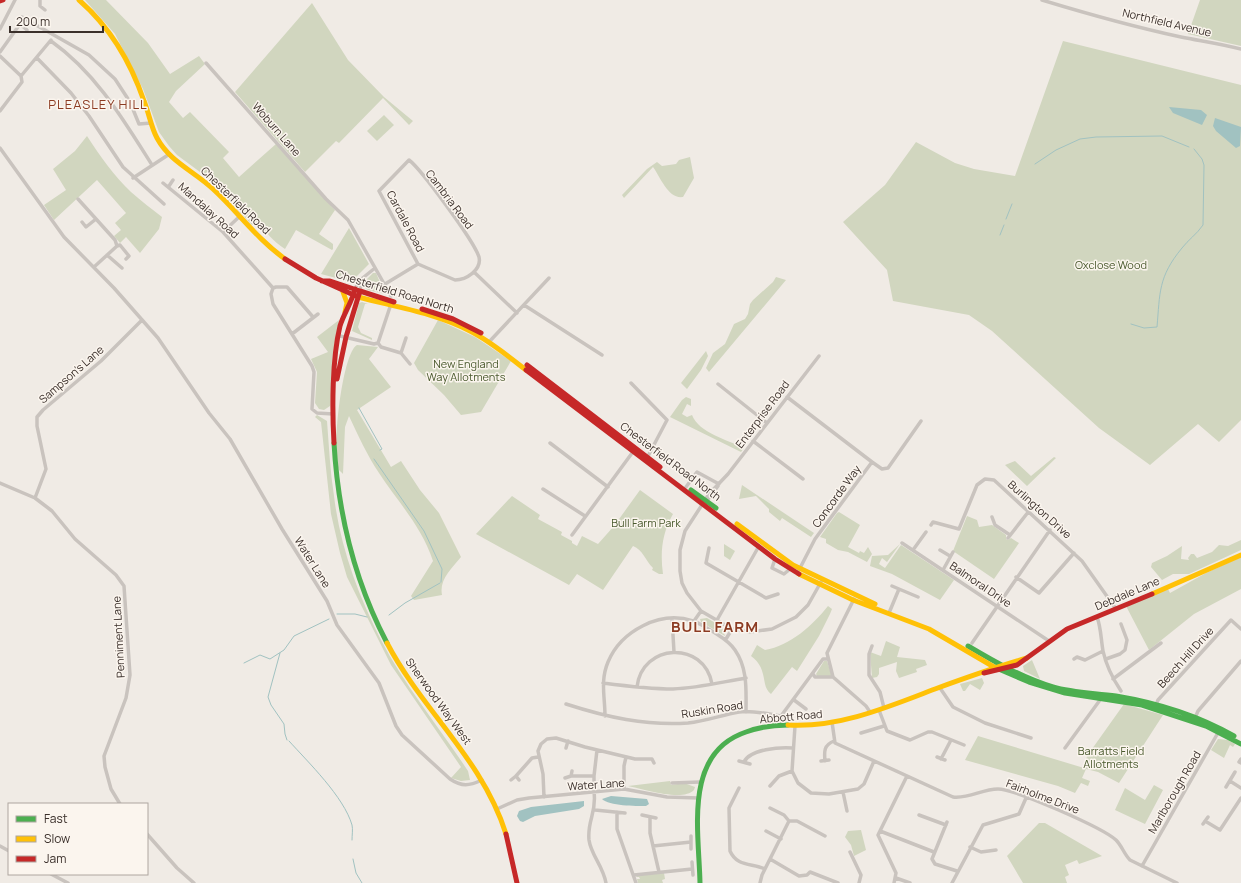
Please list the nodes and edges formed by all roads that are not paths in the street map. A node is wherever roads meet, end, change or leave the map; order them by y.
1 (16, 0) edge
2 (40, 0) edge
3 (79, 0) edge
4 (1042, 0) edge
5 (45, 10) dead end
6 (22, 17) dead end
7 (0, 19) edge
8 (2, 24) junction
9 (0, 29) edge
10 (27, 30) dead end
11 (54, 36) junction
12 (51, 41) junction
13 (1241, 49) edge
14 (0, 52) edge
15 (0, 56) edge
16 (38, 58) junction
17 (206, 63) dead end
18 (21, 76) junction
19 (0, 111) edge
20 (151, 123) junction
21 (0, 148) edge
22 (168, 155) junction
23 (408, 160) joint
24 (152, 165) junction
25 (133, 178) junction
26 (173, 180) dead end
27 (163, 183) dead end
28 (169, 186) junction
29 (78, 199) dead end
30 (164, 204) dead end
31 (239, 217) junction
32 (96, 219) junction
33 (82, 222) dead end
34 (223, 232) junction
35 (117, 246) junction
36 (107, 255) junction
37 (126, 259) dead end
38 (418, 264) junction
39 (94, 267) junction
40 (122, 268) dead end
41 (375, 268) junction
42 (474, 272) junction
43 (549, 278) dead end
44 (320, 280) junction
45 (385, 284) junction
46 (273, 288) junction
47 (357, 290) junction
48 (343, 292) junction
49 (356, 296) junction
50 (391, 300) junction
51 (524, 305) junction
52 (517, 313) junction
53 (318, 314) dead end
54 (344, 316) junction
55 (313, 317) junction
56 (142, 320) junction
57 (292, 334) junction
58 (340, 336) junction
59 (346, 337) junction
60 (406, 338) dead end
61 (490, 341) junction
62 (378, 343) junction
63 (401, 353) junction
64 (602, 355) dead end
65 (819, 356) dead end
66 (410, 364) dead end
67 (631, 383) dead end
68 (718, 384) dead end
69 (335, 387) junction
70 (787, 396) junction
71 (333, 414) junction
72 (921, 421) dead end
73 (767, 423) junction
74 (753, 441) junction
75 (550, 443) dead end
76 (635, 450) junction
77 (646, 459) junction
78 (872, 462) junction
79 (803, 479) dead end
80 (0, 483) edge
81 (719, 484) junction
82 (608, 487) junction
83 (686, 487) junction
84 (543, 489) dead end
85 (35, 498) junction
86 (706, 502) junction
87 (1029, 511) junction
88 (585, 516) junction
89 (992, 517) dead end
90 (930, 526) dead end
91 (1050, 530) junction
92 (926, 532) dead end
93 (572, 535) dead end
94 (902, 543) dead end
95 (760, 545) junction
96 (710, 548) dead end
97 (913, 550) junction
98 (940, 550) dead end
99 (953, 552) dead end
100 (1074, 553) junction
101 (1241, 555) edge
102 (950, 556) junction
103 (776, 559) junction
104 (790, 568) junction
105 (943, 570) junction
106 (799, 571) junction
107 (1016, 577) junction
108 (738, 581) junction
109 (821, 583) junction
110 (892, 586) dead end
111 (899, 589) junction
112 (778, 594) dead end
113 (918, 597) dead end
114 (854, 598) junction
115 (997, 606) junction
116 (1116, 609) junction
117 (700, 611) junction
118 (889, 611) junction
119 (1097, 617) junction
120 (672, 618) junction
121 (716, 620) junction
122 (694, 621) junction
123 (1121, 624) dead end
124 (732, 629) junction
125 (1241, 629) edge
126 (726, 639) junction
127 (1049, 641) junction
128 (972, 643) dead end
129 (1162, 643) dead end
130 (872, 646) dead end
131 (1103, 651) junction
132 (674, 652) junction
133 (1026, 658) junction
134 (1106, 658) junction
135 (828, 659) junction
136 (982, 659) junction
137 (1074, 659) dead end
138 (1241, 661) edge
139 (1022, 663) junction
140 (994, 667) junction
141 (1001, 668) junction
142 (1009, 668) junction
143 (980, 673) junction
144 (813, 674) junction
145 (1022, 675) junction
146 (833, 677) junction
147 (746, 678) junction
148 (1113, 679) junction
149 (603, 683) junction
150 (712, 684) junction
151 (637, 687) junction
152 (940, 688) junction
153 (1121, 691) dead end
154 (1101, 696) junction
155 (794, 700) junction
156 (566, 704) dead end
157 (1156, 707) junction
158 (881, 709) junction
159 (806, 710) dead end
160 (746, 712) junction
161 (870, 712) junction
162 (605, 716) junction
163 (781, 716) junction
164 (1194, 719) junction
165 (832, 722) junction
166 (782, 725) junction
167 (795, 726) junction
168 (884, 726) junction
169 (1220, 729) junction
170 (860, 733) dead end
171 (1031, 738) dead end
172 (951, 740) junction
173 (568, 741) junction
174 (834, 741) junction
175 (1240, 741) edge
176 (964, 745) dead end
177 (566, 748) dead end
178 (793, 748) junction
179 (1065, 748) dead end
180 (596, 750) junction
181 (656, 754) dead end
182 (626, 756) junction
183 (538, 757) junction
184 (941, 759) dead end
185 (1241, 759) edge
186 (738, 761) dead end
187 (825, 761) dead end
188 (874, 761) junction
189 (744, 762) junction
190 (1241, 763) edge
191 (750, 764) dead end
192 (572, 771) dead end
193 (792, 771) junction
194 (1235, 772) dead end
195 (516, 776) junction
196 (572, 776) junction
197 (594, 776) junction
198 (907, 776) junction
199 (565, 778) dead end
200 (482, 780) junction
201 (511, 780) dead end
202 (519, 780) dead end
203 (1230, 781) junction
204 (594, 782) dead end
205 (700, 782) junction
206 (672, 783) dead end
207 (770, 786) dead end
208 (1226, 787) dead end
209 (739, 788) dead end
210 (1241, 788) edge
211 (624, 789) junction
212 (594, 792) junction
213 (843, 792) junction
214 (544, 797) junction
215 (698, 798) junction
216 (1026, 798) junction
217 (1241, 799) edge
218 (119, 803) edge
219 (770, 808) dead end
220 (497, 809) junction
221 (595, 810) junction
222 (617, 812) junction
223 (847, 812) dead end
224 (625, 813) dead end
225 (642, 815) dead end
226 (919, 815) dead end
227 (650, 817) junction
228 (656, 818) dead end
229 (789, 821) junction
230 (1205, 821) dead end
231 (766, 831) dead end
232 (880, 831) junction
233 (148, 835) edge
234 (691, 836) dead end
235 (825, 836) dead end
236 (781, 839) junction
237 (691, 842) junction
238 (653, 846) junction
239 (970, 847) junction
240 (692, 849) dead end
241 (996, 850) dead end
242 (850, 852) dead end
243 (934, 852) junction
244 (770, 859) junction
245 (692, 862) dead end
246 (1142, 866) junction
247 (692, 869) junction
248 (764, 869) junction
249 (957, 871) junction
250 (658, 872) junction
251 (53, 875) edge
252 (634, 875) junction
253 (693, 875) dead end
254 (896, 878) junction
255 (68, 883) edge
256 (194, 883) edge
257 (517, 883) edge
258 (606, 883) edge
259 (636, 883) edge
260 (700, 883) edge
261 (760, 883) edge
262 (838, 883) edge
263 (859, 883) edge
264 (894, 883) edge
265 (910, 883) edge
266 (952, 883) edge
267 (1177, 883) edge

1 - 8 street
2 - 5 street
3 - 20 main road, Chesterfield Road
4 - 13 street, Northfield Avenue
6 - 11 street
7 - 8 street
8 - 9 street
10 - 14 street
11 - 12 street
11 - 20 street
12 - 16 street
12 - 24 street
15 - 18 street
16 - 18 street
16 - 25 street
17 - 41 street, Woburn Lane
18 - 19 street
20 - 22 main road, Chesterfield Road
21 - 39 street, Water Lane
22 - 24 street
22 - 31 main road, Chesterfield Road
23 - 38 street, Cardale Road
23 - 42 street, Cambria Road
24 - 25 street
25 - 30 street
26 - 28 street
27 - 28 street, Mandalay Road
28 - 34 street, Mandalay Road
29 - 32 street
31 - 34 street
31 - 44 main road, Chesterfield Road
32 - 33 street
32 - 35 street
34 - 46 street, Mandalay Road
35 - 36 street
35 - 37 street
36 - 39 street
36 - 40 street
38 - 42 street, Cardale Road
38 - 45 street
39 - 56 street, Water Lane
41 - 45 street, Woburn Lane
41 - 47 street
42 - 52 street
43 - 51 street
44 - 47 main road, Chesterfield Road North
44 - 48 main road, Chesterfield Road North
45 - 50 street, Woburn Lane
46 - 55 street
46 - 57 street
47 - 49 main road, Sherwood Way West
47 - 50 main road, Chesterfield Road North
48 - 49 main road, Chesterfield Road North
48 - 54 main road
49 - 50 main road, Chesterfield Road North
49 - 54 main road, Sherwood Way West
49 - 59 main road, Sherwood Way West
50 - 61 main road, Chesterfield Road North
50 - 62 street
51 - 52 street
51 - 64 street
52 - 61 street
53 - 55 street
54 - 58 main road, Sherwood Way West
55 - 57 street
56 - 85 street, Sampson's Lane
56 - 200 street, Water Lane
57 - 71 street
58 - 59 street
58 - 69 main road, Sherwood Way West
59 - 62 street
59 - 69 main road, Sherwood Way West
60 - 63 street
61 - 76 main road, Chesterfield Road North
62 - 63 street
63 - 66 street
65 - 70 street, Enterprise Road
67 - 77 street
68 - 73 street
69 - 71 main road, Sherwood Way West
70 - 73 street, Enterprise Road
70 - 78 street, Concorde Way
71 - 200 main road, Sherwood Way West
72 - 78 street
73 - 74 street, Enterprise Road
74 - 79 street
74 - 81 street, Enterprise Road
75 - 82 street
76 - 77 main road, Chesterfield Road North
76 - 82 street
77 - 83 main road, Chesterfield Road North
77 - 86 main road, Chesterfield Road North
78 - 106 street, Concorde Way
80 - 85 street, Penniment Lane
81 - 83 street
81 - 86 street, Enterprise Road
82 - 88 street
83 - 86 main road, Chesterfield Road North
84 - 88 street
85 - 218 street, Penniment Lane
86 - 95 main road, Chesterfield Road North
86 - 117 street, Enterprise Road
87 - 89 street
87 - 90 street, Burlington Drive
87 - 91 street, Burlington Drive
88 - 93 street
91 - 100 street, Burlington Drive
91 - 107 street
92 - 97 street
94 - 97 street, Balmoral Drive
95 - 103 main road, Chesterfield Road North
95 - 106 main road, Chesterfield Road North
95 - 108 street
96 - 108 street
97 - 105 street, Balmoral Drive
98 - 102 street
99 - 102 street
100 - 107 street
100 - 116 street, Burlington Drive
101 - 116 main road, Debdale Lane
102 - 105 street
103 - 104 main road, Chesterfield Road North
103 - 104 street
104 - 106 main road, Chesterfield Road North
105 - 115 street, Balmoral Drive
106 - 109 main road, Chesterfield Road North
107 - 115 street
108 - 112 street
108 - 121 street
109 - 114 main road, Chesterfield Road North
109 - 124 street
110 - 111 street
111 - 113 street
111 - 118 street
114 - 118 main road, Chesterfield Road North
114 - 135 street
115 - 127 street, Balmoral Drive
115 - 128 street
116 - 119 main road, Debdale Lane
117 - 121 street
117 - 122 street
118 - 136 main road, Chesterfield Road North
118 - 141 main road, Chesterfield Road North
119 - 127 main road, Debdale Lane
119 - 131 street
120 - 122 street
120 - 132 street
120 - 149 street
121 - 124 street
122 - 126 street
123 - 134 street
124 - 126 street
125 - 157 street, Beech Hill Drive
126 - 147 street
127 - 133 main road, Debdale Lane
129 - 148 street
130 - 158 street
131 - 134 street
131 - 137 street
132 - 150 street
132 - 151 street
133 - 139 main road, Debdale Lane
133 - 141 main road, Debdale Lane
134 - 148 street
135 - 144 street
135 - 146 street
136 - 140 main road, Chesterfield Road North
136 - 143 main road
138 - 164 street
139 - 142 main road
139 - 145 main road
140 - 141 main road, Abbott Road
140 - 143 main road, Abbott Road
141 - 142 main road
141 - 143 main road, Abbott Road
141 - 154 main road
142 - 145 main road
143 - 152 main road, Abbott Road
144 - 146 street
144 - 155 street
145 - 154 main road
146 - 161 street
147 - 150 street
147 - 160 street
148 - 153 street
149 - 151 street
149 - 162 street
150 - 151 street
152 - 158 main road, Abbott Road
152 - 171 street
154 - 157 main road
154 - 179 street
155 - 159 street
155 - 163 street
156 - 162 street, Ruskin Road
157 - 164 main road
158 - 161 main road, Abbott Road
158 - 168 street
160 - 162 street, Ruskin Road
160 - 163 street, Ruskin Road
161 - 165 main road, Abbott Road
163 - 166 street
164 - 169 main road
165 - 167 main road, Abbott Road
165 - 174 street
166 - 167 main road, Abbott Road
166 - 205 main road, Abbott Road
167 - 178 street
168 - 170 street
168 - 172 street
169 - 175 main road
169 - 246 street, Marlborough Road
172 - 176 street
172 - 184 street
173 - 177 street
173 - 180 street
173 - 183 street
174 - 187 street
174 - 188 street, Fairholme Drive
178 - 189 street
178 - 193 street
180 - 182 street
180 - 197 street
181 - 182 street
182 - 211 street
183 - 195 street
183 - 214 street
185 - 190 street
186 - 189 street
188 - 198 street, Fairholme Drive
188 - 213 street
189 - 191 street
192 - 196 street
193 - 207 street
193 - 213 street
194 - 203 street
195 - 201 street
195 - 202 street
196 - 197 street
196 - 199 street
197 - 204 street
198 - 216 street, Fairholme Drive
198 - 232 street
200 - 220 main road, Sherwood Way West
203 - 208 street
203 - 210 street
205 - 206 street
205 - 215 main road, Abbott Road
209 - 248 street
211 - 212 street, Water Lane
211 - 215 street, Water Lane
212 - 214 street, Water Lane
212 - 221 street
213 - 223 street
214 - 220 street, Water Lane
215 - 260 main road, Abbott Road
216 - 239 street
216 - 246 street, Fairholme Drive
217 - 230 street
219 - 229 street
220 - 257 main road, Sherwood Way West
221 - 222 street
221 - 258 street
222 - 224 street
222 - 252 street
225 - 227 street
226 - 243 street
227 - 228 street
227 - 238 street
229 - 235 street
229 - 236 street
231 - 236 street
232 - 243 street
232 - 254 street
233 - 256 street
234 - 237 street
236 - 244 street
237 - 238 street
237 - 240 street
238 - 250 street
239 - 241 street
239 - 249 street
242 - 263 street
243 - 249 street
244 - 248 street
244 - 262 street
245 - 247 street
246 - 267 street, Fairholme Drive
247 - 250 street
247 - 253 street
248 - 261 street
249 - 266 street
250 - 252 street
251 - 255 street
252 - 259 street
254 - 264 street
254 - 265 street

